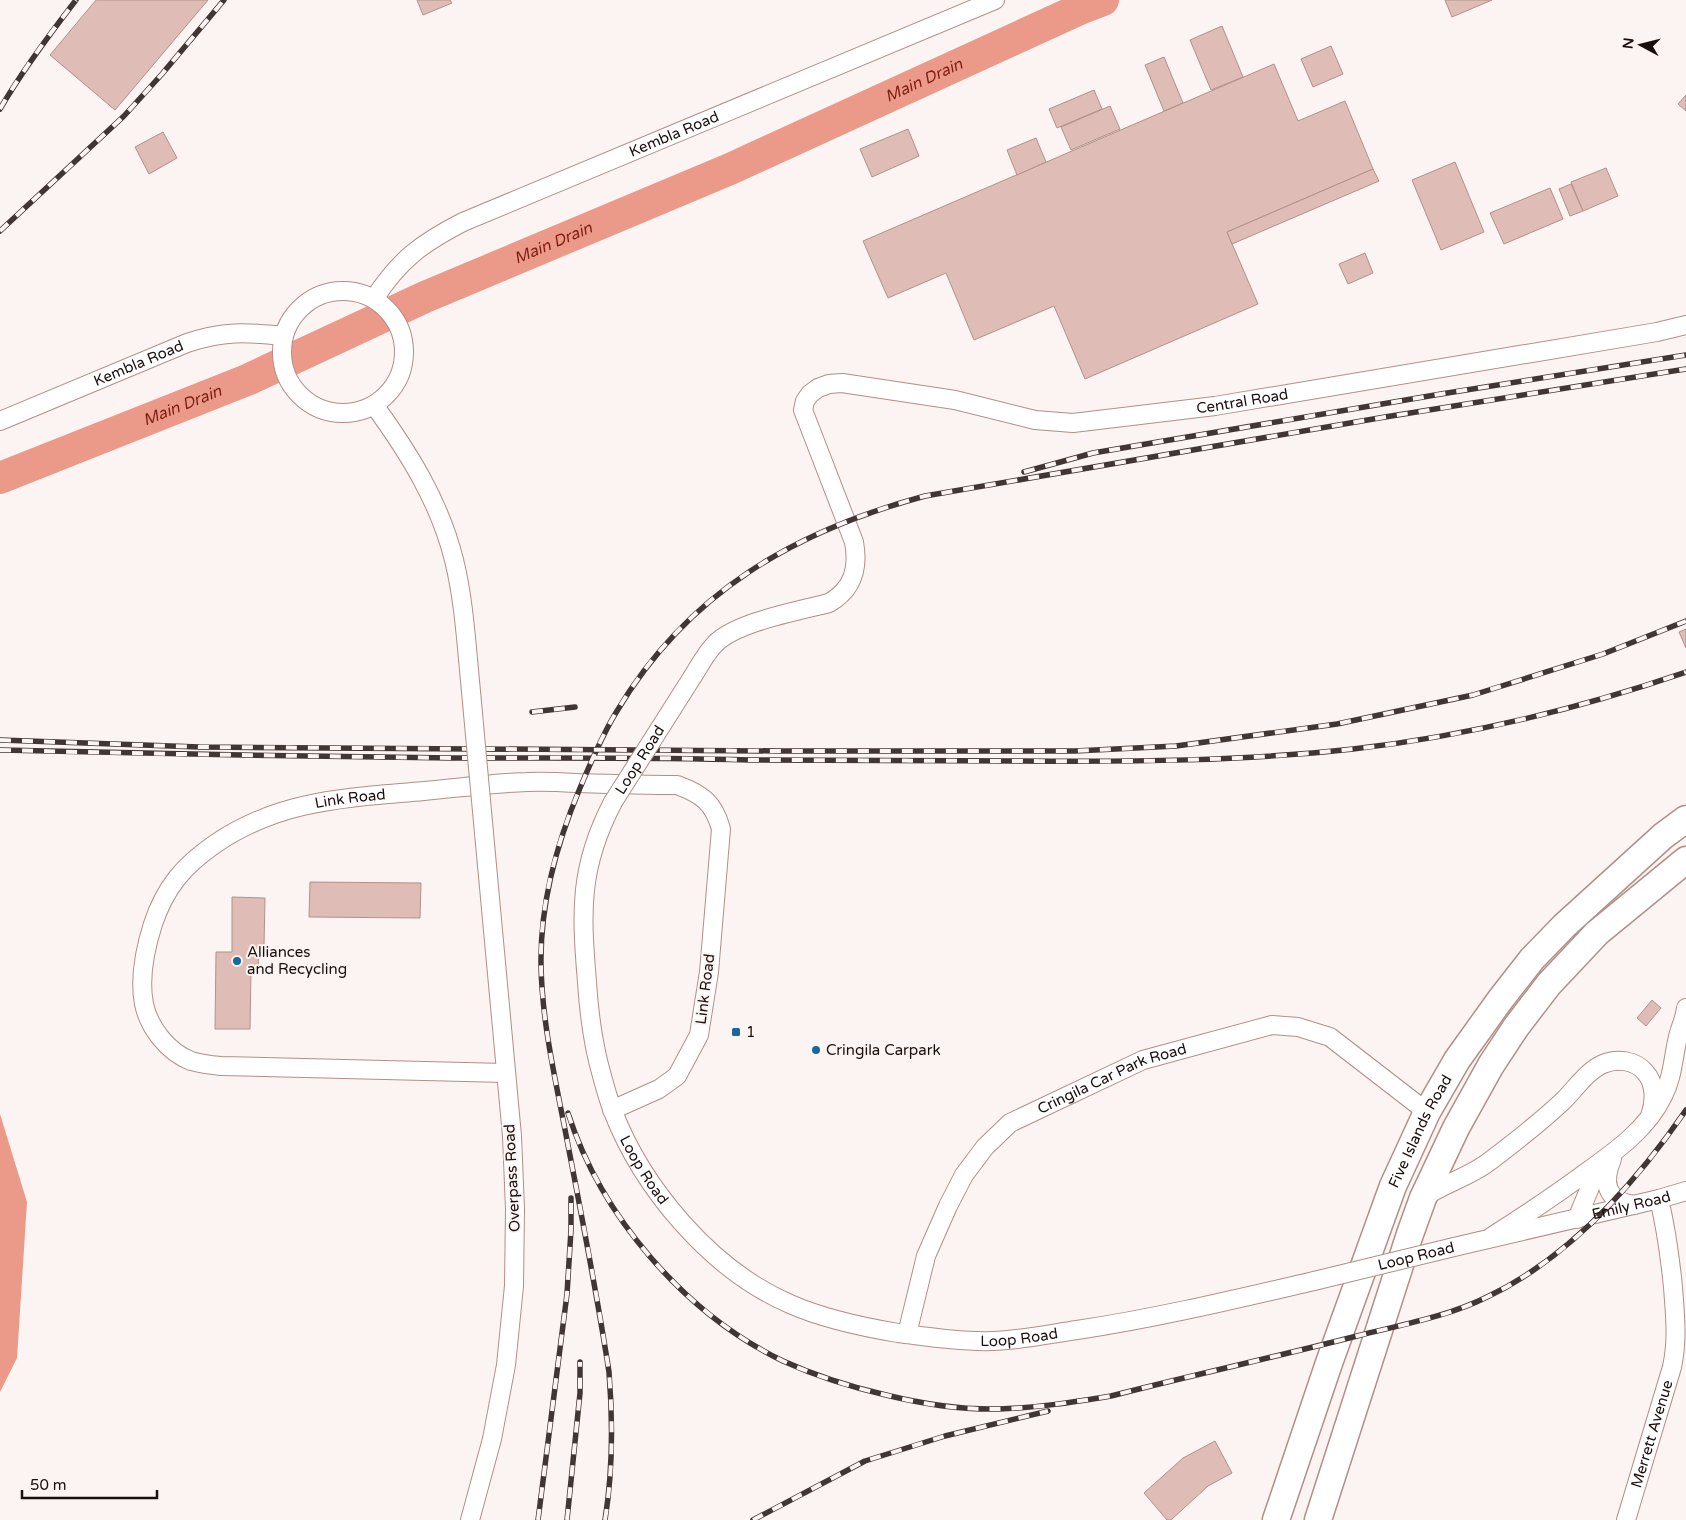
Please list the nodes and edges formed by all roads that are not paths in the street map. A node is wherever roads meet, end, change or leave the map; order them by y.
1 (995, 0) edge
2 (374, 299) junction
3 (1686, 325) edge
4 (283, 342) junction
5 (805, 401) joint
6 (374, 405) junction
7 (0, 421) edge
8 (1686, 818) edge
9 (1686, 860) edge
10 (1686, 1008) edge
11 (1683, 1037) edge
12 (505, 1073) junction
13 (612, 1110) junction
14 (1427, 1112) junction
15 (1650, 1116) junction
16 (1617, 1151) junction
17 (1686, 1191) edge
18 (1423, 1198) junction
19 (1659, 1199) junction
20 (1634, 1205) junction
21 (1577, 1219) junction
22 (1491, 1237) junction
23 (907, 1334) junction
24 (470, 1520) edge
25 (1276, 1520) edge
26 (1318, 1520) edge
27 (1626, 1520) edge

1 - 2 street, Kembla Road
2 - 4 street
2 - 6 street
3 - 5 street, Central Road
4 - 6 street
4 - 7 street, Kembla Road
5 - 13 street, Loop Road, bridge
6 - 12 street, Overpass Road, bridge
8 - 14 main road, Five Islands Road
9 - 18 main road, Five Islands Road
10 - 11 street, Loop Road
11 - 15 street, Loop Road
12 - 13 street, Link Road
12 - 24 street, Overpass Road
13 - 23 street, Loop Road
14 - 23 street, Cringila Car Park Road
14 - 25 main road, Five Islands Road
15 - 16 street, Loop Road
15 - 18 street
16 - 20 street
16 - 21 street
16 - 22 street, Loop Road
17 - 19 street, Emily Road
18 - 26 main road, Five Islands Road
19 - 20 street, Emily Road
19 - 27 street, Merrett Avenue
20 - 21 street, Emily Road
21 - 22 street, Loop Road
22 - 23 street, Loop Road, bridge

